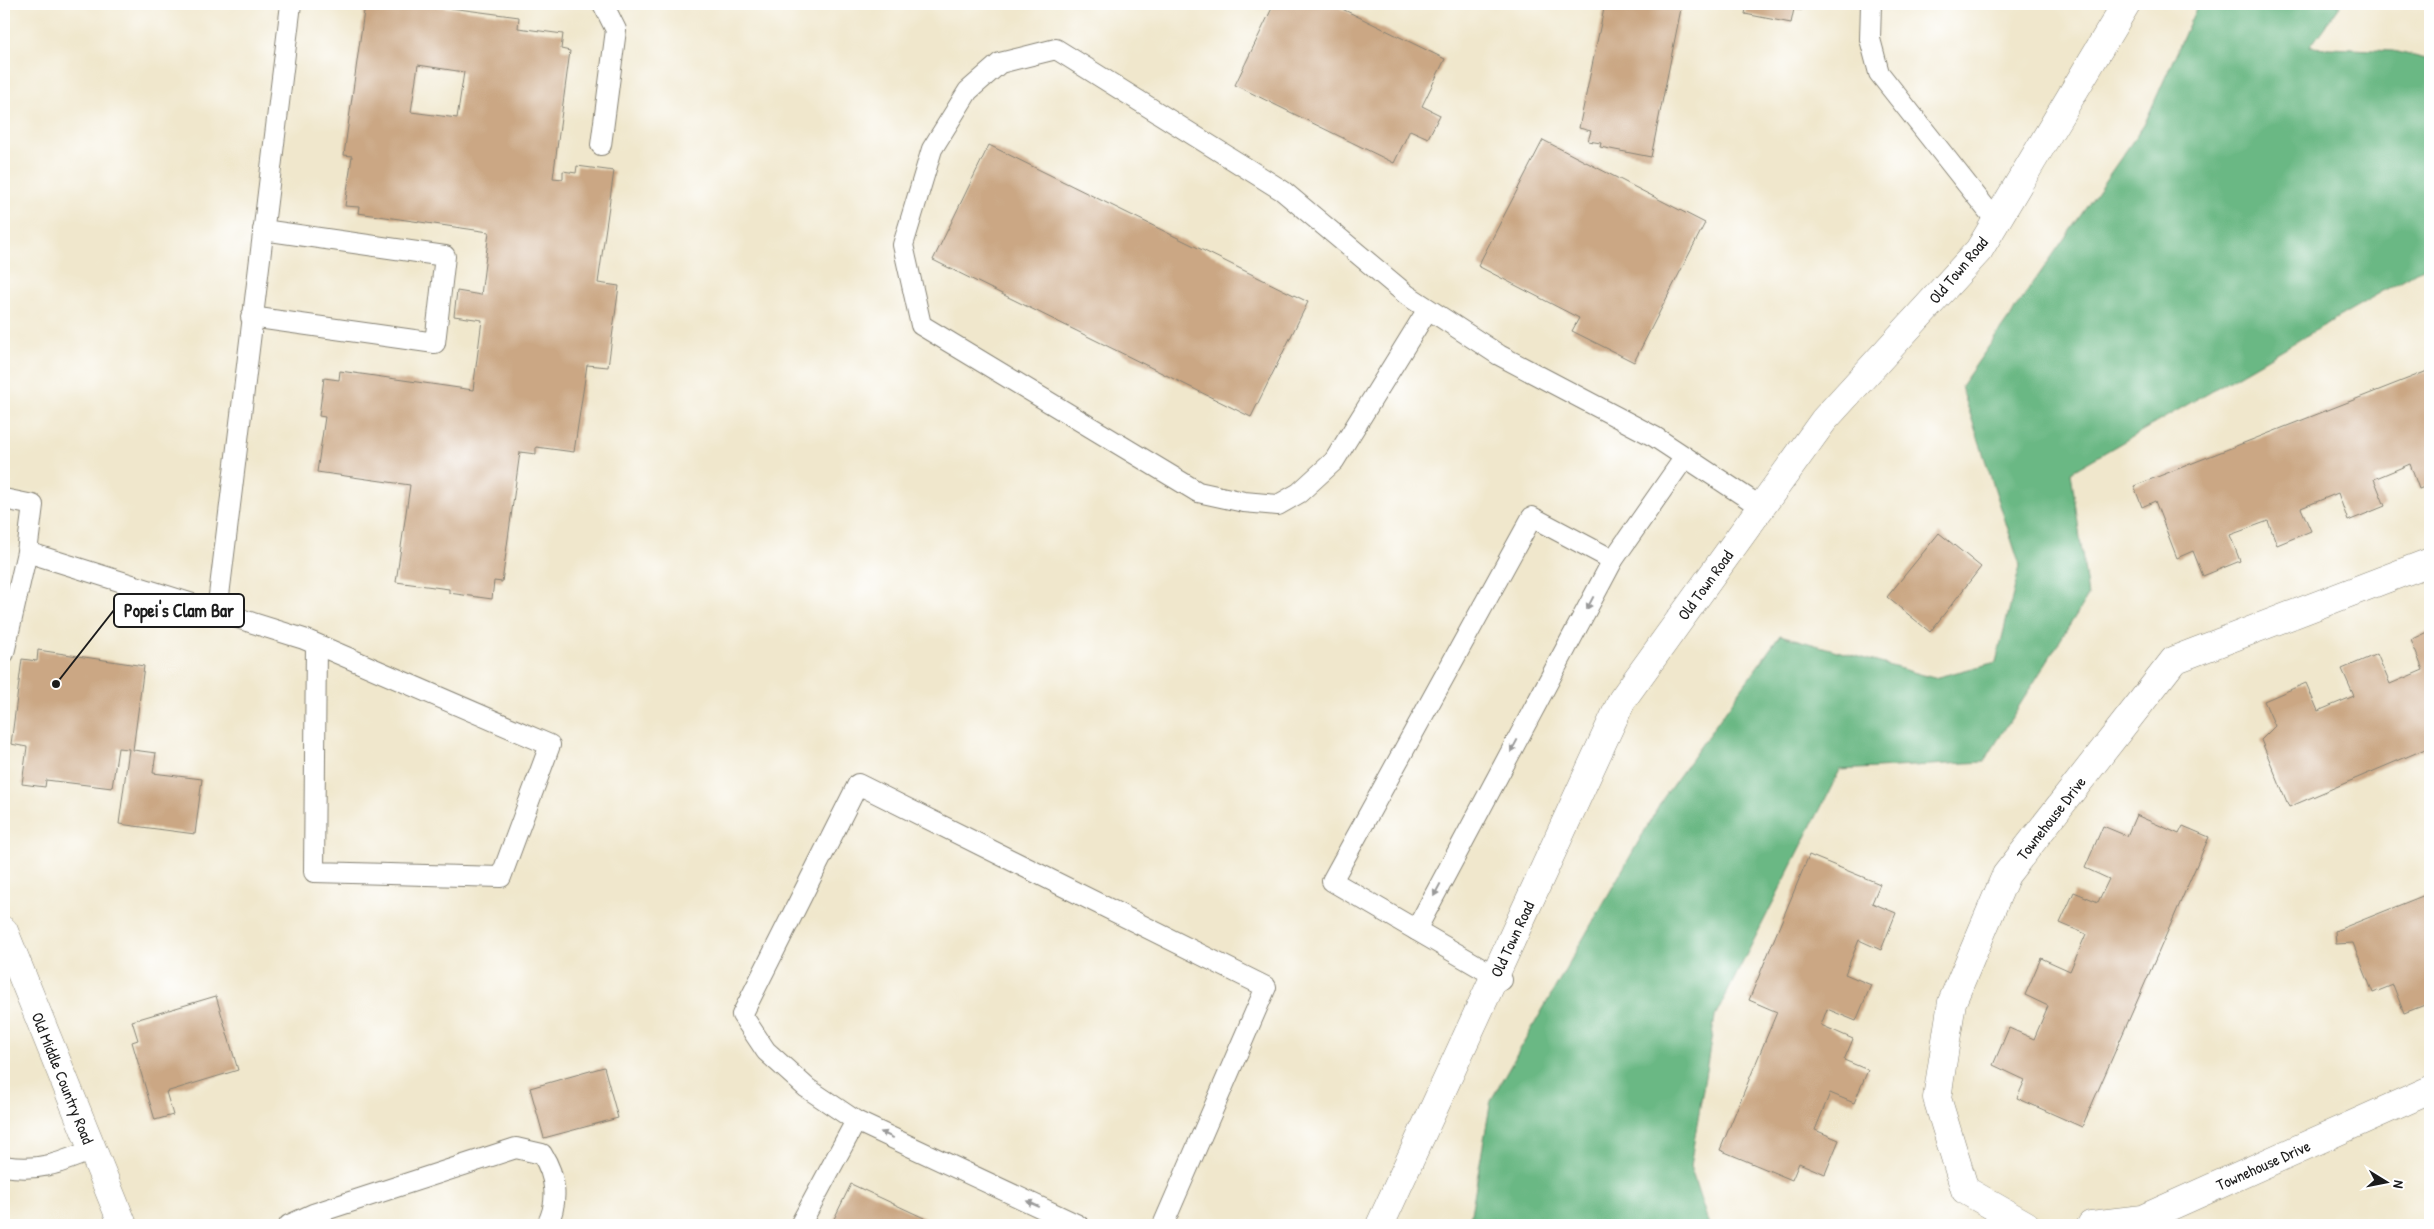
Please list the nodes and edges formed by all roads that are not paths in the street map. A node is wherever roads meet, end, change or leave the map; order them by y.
1 (291, 4) edge
2 (603, 4) edge
3 (1871, 4) edge
4 (2126, 4) edge
5 (601, 145) dead end
6 (1996, 221) junction
7 (263, 230) junction
8 (1428, 309) junction
9 (251, 317) junction
10 (1685, 457) junction
11 (4, 499) edge
12 (1761, 507) junction
13 (26, 552) junction
14 (1613, 560) junction
15 (2430, 562) edge
16 (217, 612) junction
17 (316, 644) junction
18 (4, 653) edge
19 (1416, 930) junction
20 (4, 931) edge
21 (1499, 978) junction
22 (2430, 1090) edge
23 (856, 1120) junction
24 (92, 1150) junction
25 (4, 1166) edge
26 (123, 1225) edge
27 (290, 1225) edge
28 (547, 1225) edge
29 (800, 1225) edge
30 (1078, 1225) edge
31 (1163, 1225) edge
32 (1380, 1225) edge
33 (2026, 1225) edge
34 (2091, 1225) edge

1 - 7 lane
2 - 5 lane
3 - 6 lane
4 - 6 street, Old Town Road
6 - 12 street, Old Town Road
7 - 9 lane
7 - 9 lane
8 - 8 lane
8 - 10 lane
9 - 16 lane
10 - 12 lane
10 - 14 lane
11 - 13 lane
12 - 21 street, Old Town Road
13 - 16 lane
13 - 18 lane
14 -> 19 lane
14 - 19 lane
15 - 33 street, Townehouse Drive
16 - 17 lane
17 - 17 lane
19 - 21 lane
20 - 24 street, Old Middle Country Road
21 - 32 street, Old Town Road
22 - 34 street, Townehouse Drive
23 - 29 lane
30 -> 23 lane
23 - 31 lane
24 - 25 lane
24 - 26 street, Old Middle Country Road
27 - 28 lane

